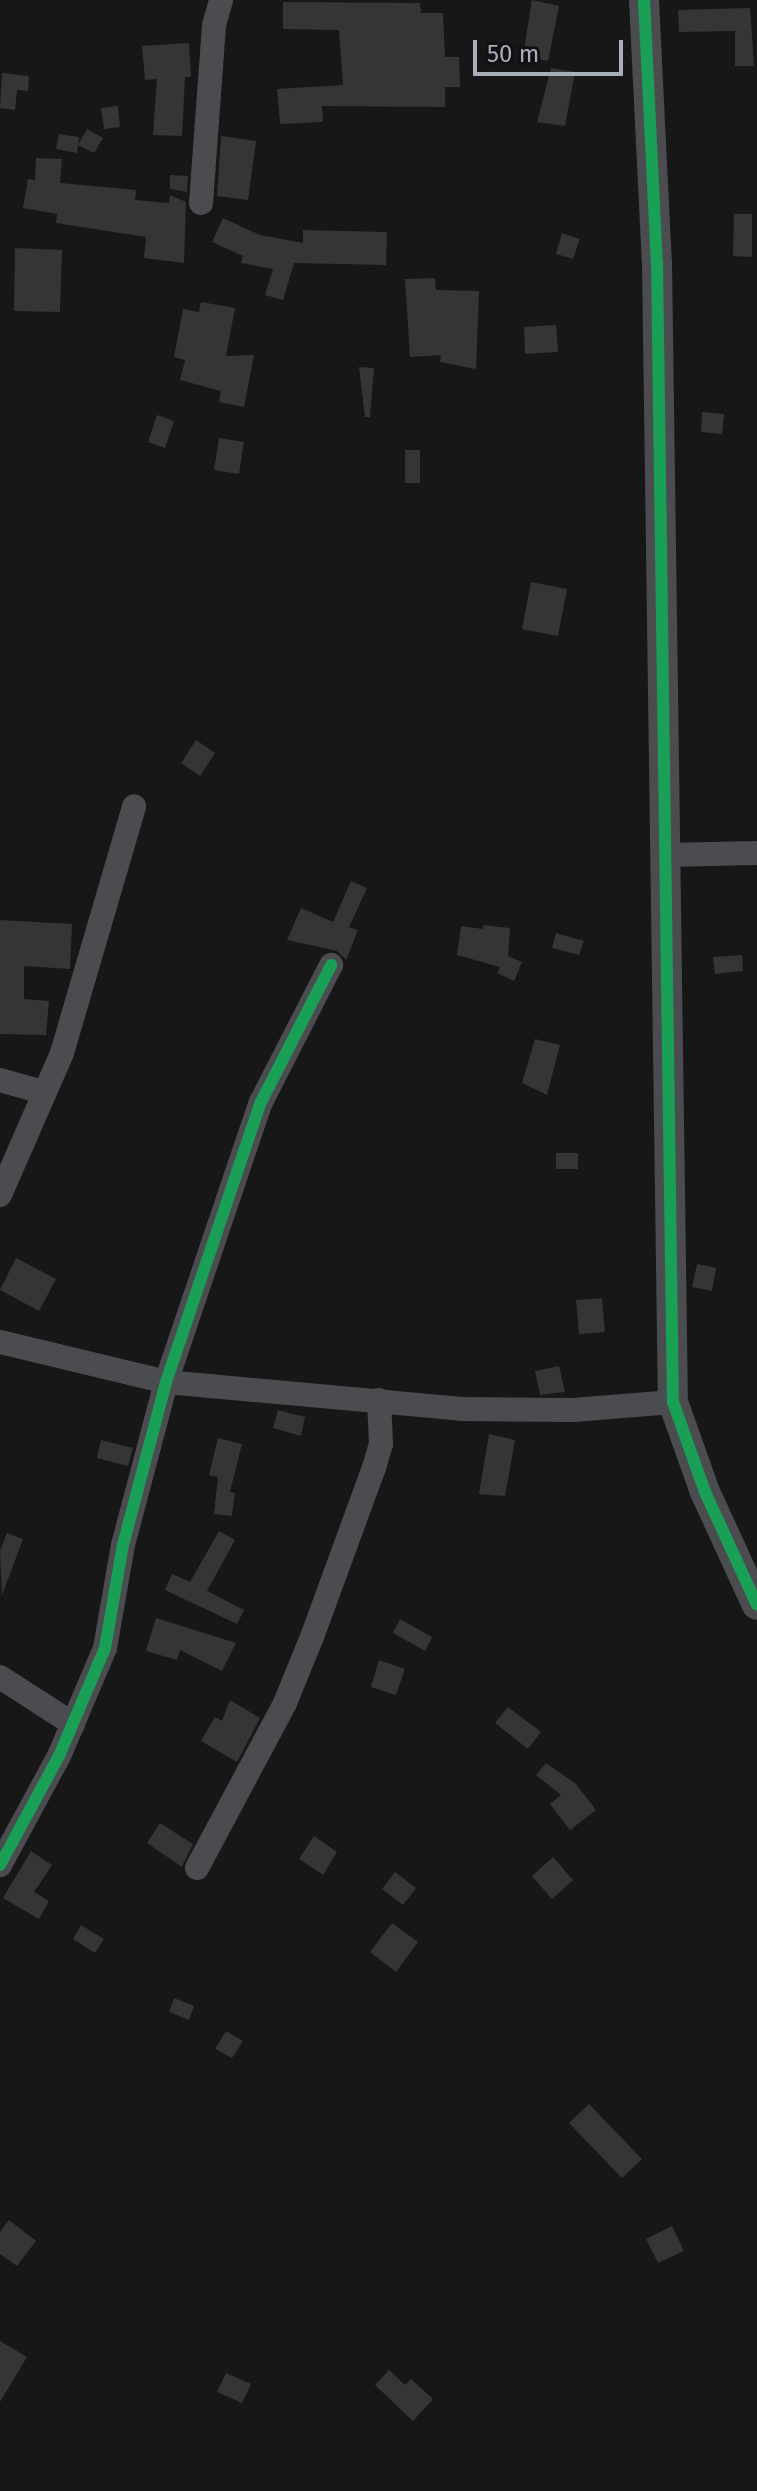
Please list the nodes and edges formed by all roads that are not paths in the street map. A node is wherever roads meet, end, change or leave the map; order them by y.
1 (221, 0) edge
2 (644, 0) edge
3 (201, 203) dead end
4 (134, 806) dead end
5 (757, 853) edge
6 (663, 855) junction
7 (331, 965) dead end
8 (0, 1080) edge
9 (43, 1092) junction
10 (0, 1195) edge
11 (0, 1342) edge
12 (166, 1382) junction
13 (379, 1400) junction
14 (673, 1402) junction
15 (757, 1605) edge
16 (0, 1677) edge
17 (73, 1724) junction
18 (0, 1865) edge
19 (197, 1868) dead end

1 - 3 street
2 - 6 street
4 - 9 street
5 - 6 street
6 - 14 street
7 - 12 street
8 - 9 street
9 - 10 street
11 - 12 street
12 - 13 street
12 - 17 street
13 - 14 street
13 - 19 street
14 - 15 street
16 - 17 street
17 - 18 street

